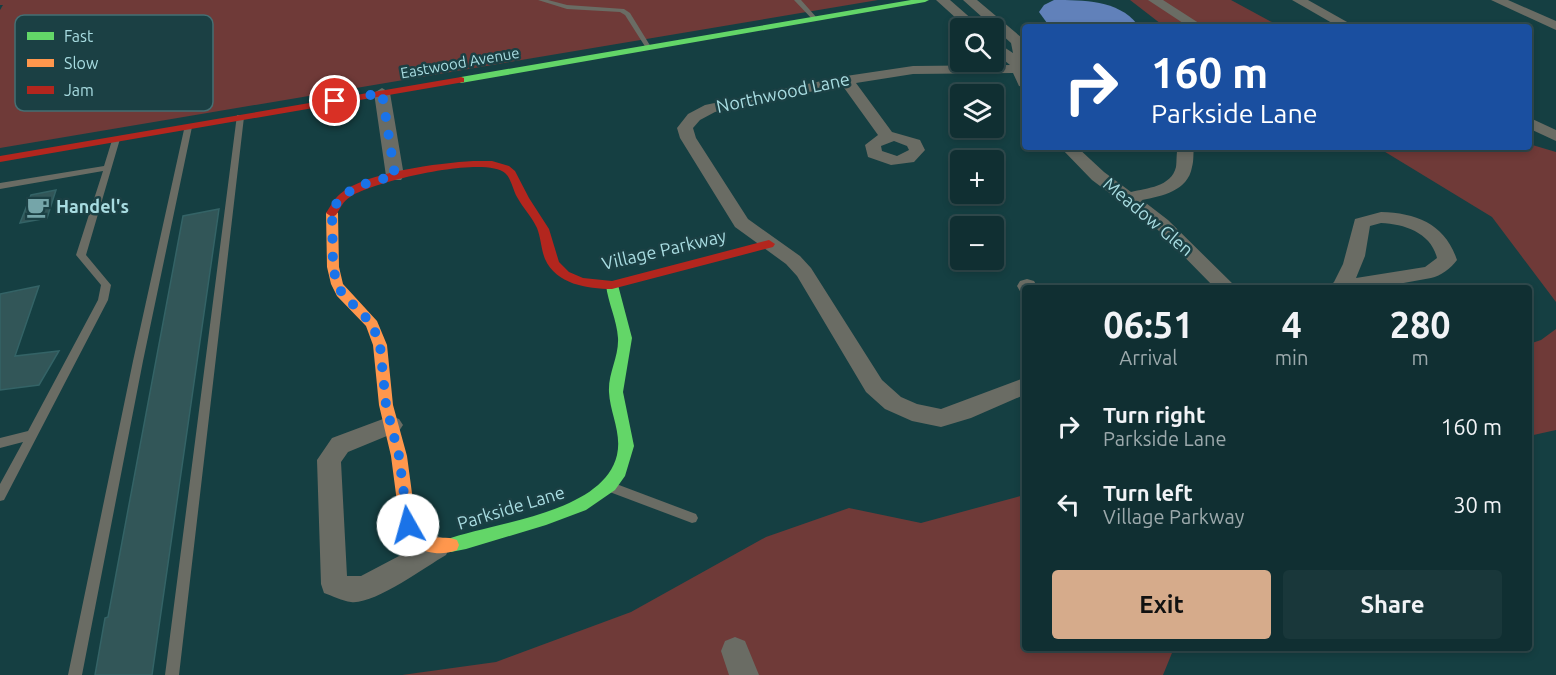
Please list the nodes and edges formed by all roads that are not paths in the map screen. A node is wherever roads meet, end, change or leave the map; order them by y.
1 (542, 0) edge
2 (797, 0) edge
3 (925, 0) edge
4 (942, 0) edge
5 (969, 0) edge
6 (1154, 0) edge
7 (1298, 0) edge
8 (1497, 0) edge
9 (985, 13) junction
10 (962, 17) joint
11 (989, 18) edge
12 (815, 19) junction
13 (1193, 24) edge
14 (1343, 24) edge
15 (1556, 26) edge
16 (1004, 31) edge
17 (648, 47) junction
18 (1004, 55) edge
19 (1020, 72) edge
20 (846, 80) junction
21 (382, 93) junction
22 (240, 117) junction
23 (1532, 124) edge
24 (188, 127) junction
25 (1556, 136) edge
26 (888, 137) dead end
27 (116, 139) junction
28 (1071, 150) edge
29 (1186, 150) edge
30 (0, 159) edge
31 (108, 168) junction
32 (395, 176) junction
33 (0, 186) edge
34 (1127, 198) junction
35 (769, 244) junction
36 (612, 285) junction
37 (1224, 285) edge
38 (1342, 285) edge
39 (1352, 285) edge
40 (1022, 387) edge
41 (391, 425) junction
42 (30, 435) junction
43 (0, 443) edge
44 (610, 487) junction
45 (0, 496) edge
46 (692, 518) dead end
47 (437, 548) junction
48 (75, 675) edge
49 (172, 675) edge

1 - 17 lane
2 - 12 lane
3 - 12 street, Eastwood Avenue
4 - 10 street
5 - 9 street
6 - 13 street
7 - 14 street
8 - 15 street
9 - 10 street
9 - 11 street
12 - 17 street, Eastwood Avenue
16 - 19 street
17 - 21 street, Eastwood Avenue
18 - 19 street
19 - 20 street, Northwood Lane
20 - 26 street
20 - 35 street, Northwood Lane
21 - 22 street, Eastwood Avenue
21 - 32 street
22 - 24 street, Eastwood Avenue
22 - 49 lane
23 - 25 street
24 - 27 street, Eastwood Avenue
24 - 48 lane
27 - 30 street, Eastwood Avenue
27 - 31 lane
28 - 34 street, Meadow Glen
29 - 34 street
31 - 33 lane
31 - 42 lane
32 - 36 street, Village Parkway
32 - 41 street
34 - 37 street, Meadow Glen
35 - 36 street, Village Parkway
35 - 40 street, Northwood Lane
36 - 44 street, Parkside Lane
38 - 39 street
41 - 47 street
41 - 47 street
42 - 43 lane
42 - 45 lane
44 - 46 lane
44 - 47 street, Parkside Lane

